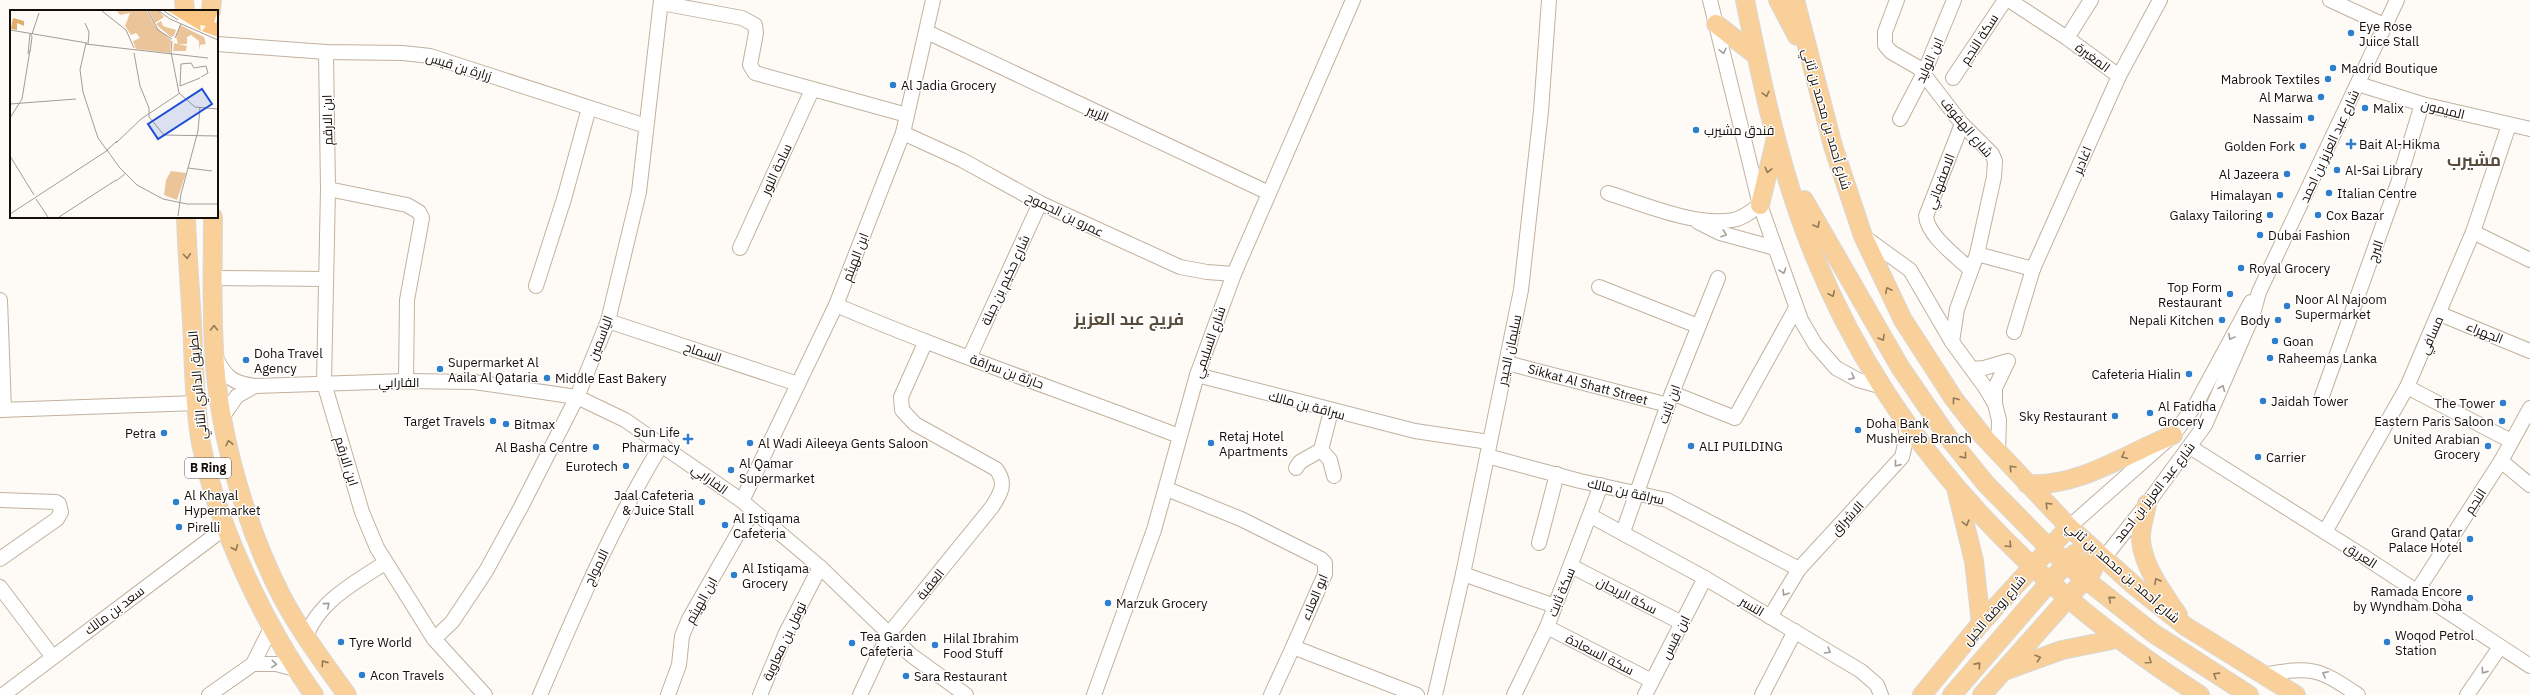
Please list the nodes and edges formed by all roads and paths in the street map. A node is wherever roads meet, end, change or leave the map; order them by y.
1 (934, 0) edge
2 (1353, 0) edge
3 (1549, 0) edge
4 (1710, 0) edge
5 (1745, 0) edge
6 (1778, 0) edge
7 (1795, 0) edge
8 (1897, 0) edge
9 (1954, 0) edge
10 (2005, 0) edge
11 (2009, 0) edge
12 (2091, 0) edge
13 (2160, 0) edge
14 (2330, 0) edge
15 (2397, 0) edge
16 (661, 2) edge
17 (1716, 24) junction
18 (2384, 25) junction
19 (927, 32) junction
20 (2067, 38) junction
21 (218, 44) edge
22 (326, 52) junction
23 (1757, 56) junction
24 (1809, 58) junction
25 (1924, 73) junction
26 (2119, 76) junction
27 (1953, 78) dead end
28 (2358, 84) junction
29 (812, 90) junction
30 (2422, 104) junction
31 (589, 108) junction
32 (907, 115) junction
33 (1900, 119) dead end
34 (1962, 124) junction
35 (2510, 125) junction
36 (646, 126) junction
37 (2530, 129) edge
38 (903, 133) junction
39 (1779, 144) junction
40 (328, 189) junction
41 (1269, 193) junction
42 (1608, 193) dead end
43 (1040, 204) junction
44 (1760, 205) junction
45 (1689, 217) junction
46 (186, 218) edge
47 (213, 218) edge
48 (2473, 232) junction
49 (1863, 236) junction
50 (740, 248) dead end
51 (1775, 248) junction
52 (1977, 254) junction
53 (2530, 260) edge
54 (2033, 269) junction
55 (1971, 270) junction
56 (1234, 274) junction
57 (214, 278) junction
58 (1718, 278) dead end
59 (326, 279) junction
60 (536, 286) dead end
61 (1599, 287) dead end
62 (2259, 292) junction
63 (0, 300) edge
64 (1960, 300) junction
65 (1928, 303) junction
66 (836, 305) junction
67 (1796, 308) junction
68 (2440, 314) junction
69 (608, 321) junction
70 (1698, 326) junction
71 (2014, 332) dead end
72 (1952, 342) junction
73 (925, 343) junction
74 (2530, 351) edge
75 (214, 355) junction
76 (970, 356) junction
77 (1507, 363) junction
78 (1972, 368) junction
79 (1197, 375) junction
80 (406, 381) junction
81 (324, 383) junction
82 (798, 384) junction
83 (255, 386) junction
84 (1882, 387) junction
85 (2407, 387) junction
86 (2322, 396) dead end
87 (577, 397) junction
88 (1670, 399) junction
89 (197, 403) junction
90 (1995, 404) junction
91 (2530, 408) edge
92 (2, 410) edge
93 (1330, 411) junction
94 (1901, 414) junction
95 (223, 416) junction
96 (2173, 435) junction
97 (1179, 436) junction
98 (2511, 441) junction
99 (1489, 442) junction
100 (662, 444) junction
101 (2190, 447) junction
102 (1322, 450) junction
103 (1998, 452) junction
104 (1487, 456) junction
105 (2501, 461) junction
106 (1296, 468) dead end
107 (1557, 474) junction
108 (1334, 476) dead end
109 (2027, 484) junction
110 (1601, 485) junction
111 (1954, 485) junction
112 (2530, 485) edge
113 (1167, 489) junction
114 (1637, 492) junction
115 (0, 500) edge
116 (742, 501) junction
117 (2147, 504) junction
118 (754, 513) junction
119 (1591, 516) junction
120 (226, 527) junction
121 (2069, 528) junction
122 (1623, 532) junction
123 (2325, 532) junction
124 (1539, 543) dead end
125 (2048, 549) junction
126 (0, 559) edge
127 (2103, 559) junction
128 (385, 563) junction
129 (2068, 563) junction
130 (1571, 566) junction
131 (820, 567) junction
132 (2031, 567) junction
133 (1800, 569) junction
134 (1463, 574) junction
135 (1705, 578) junction
136 (2086, 578) junction
137 (2050, 585) junction
138 (0, 587) edge
139 (2417, 591) junction
140 (2067, 599) junction
141 (1555, 606) junction
142 (1770, 617) junction
143 (1682, 623) junction
144 (1981, 623) junction
145 (272, 626) junction
146 (2185, 626) junction
147 (1547, 627) junction
148 (1795, 631) junction
149 (888, 635) junction
150 (306, 637) junction
151 (434, 639) junction
152 (2117, 639) junction
153 (1293, 646) junction
154 (2500, 647) junction
155 (52, 656) junction
156 (253, 664) junction
157 (2530, 666) edge
158 (295, 669) junction
159 (2001, 672) junction
160 (2263, 675) junction
161 (1652, 681) junction
162 (1879, 690) edge
163 (2189, 690) edge
164 (3, 695) edge
165 (209, 695) edge
166 (314, 695) edge
167 (347, 695) edge
168 (485, 695) edge
169 (540, 695) edge
170 (668, 695) edge
171 (760, 695) edge
172 (860, 695) edge
173 (966, 695) edge
174 (1094, 695) edge
175 (1271, 695) edge
176 (1417, 695) edge
177 (1435, 695) edge
178 (1514, 695) edge
179 (1645, 695) edge
180 (1762, 695) edge
181 (1922, 695) edge
182 (1952, 695) edge
183 (1982, 695) edge
184 (2200, 695) edge
185 (2249, 695) edge
186 (2296, 695) edge
187 (2358, 695) edge
188 (2467, 695) edge

1 - 19 street, ابن الهيثم
2 - 41 street, شارع السليمي
3 - 77 street, سليمان الحيدر
4 - 17 street
5 - 23 main road
6 - 24 main road
7 - 24 main road, شارع أحمد بن محمد بن ثاني
8 - 25 street, شارع الهفوف
9 - 25 street, ابن الوليد
10 - 27 street, سكة النجم
11 - 20 street, المغيرة
12 - 20 street, المغيرة
13 - 26 street, اغادير
14 - 18 street
15 - 18 street, شارع عبد العزيز بن احمد
16 - 29 street
16 - 36 street, الياسمين
17 - 23 main road
17 -> 44 street
18 - 28 street, شارع عبد العزيز بن احمد
19 - 32 street, ابن الهيثم
19 - 41 street, الزبير
20 - 26 street, المغيرة
21 - 22 street, زرارة بن قيس
22 - 31 street, زرارة بن قيس
22 - 40 street, ابن الارقم
23 -> 39 main road
24 - 49 main road, شارع أحمد بن محمد بن ثاني
25 - 33 street, ابن الوليد
25 - 34 street, شارع الهفوف
26 - 54 street, اغادير
28 - 30 street, الميمون
28 - 62 street, شارع عبد العزيز بن احمد
29 - 32 street
29 - 50 street, ساحة النور
30 - 35 street, الميمون
30 - 86 street, البرج
31 - 36 street, زرارة بن قيس
31 - 60 street
32 - 38 street, ابن الهيثم
34 - 52 street, شارع الهفوف
34 - 55 street, الاصفهاني
35 - 37 street, الميمون
35 - 48 street, مسافي
36 - 69 street, الياسمين
38 - 43 street, عمرو بن الجموح
38 - 66 street, ابن الهيثم
39 -> 44 main road
39 -> 84 main road
39 -> 125 main road
40 - 59 street, ابن الارقم
40 - 80 street
41 - 56 street, شارع السليمي
42 - 45 street
43 - 56 street, عمرو بن الجموح
43 - 76 street, شارع حكيم بن جبلة
44 - 45 street
44 - 51 street
45 -> 51 street
46 -> 89 main road, الطريق الدائري الثاني / B Ring
47 - 57 main road, الطريق الدائري الثاني / B Ring
48 - 53 street
48 - 68 street, مسافي
49 - 65 street
103 -> 49 main road, شارع أحمد بن محمد بن ثاني
51 -> 67 street
52 - 54 street
52 - 55 street, شارع الهفوف
54 - 71 street, اغادير
55 - 64 street, شارع الهفوف
56 - 79 street, شارع السليمي
57 - 59 street
75 -> 57 main road, الطريق الدائري الثاني / B Ring
58 - 70 street, ابن ثابت
59 - 81 street, ابن الارقم
61 - 70 street
62 -> 96 street, شارع عبد العزيز بن احمد
101 -> 62 street, شارع عبد العزيز بن احمد
63 - 92 street
64 - 65 street
64 - 72 street, شارع الهفوف
65 - 72 street
66 - 73 street, حارثة بن سراقة
66 - 82 street, ابن الهيثم
67 -> 84 street
67 - 88 street, Sikkat Al Shatt Street
68 - 74 street, الجهراء
68 - 85 street, مسافي
69 - 82 street, السماح
69 - 87 street, الياسمين
70 - 88 street, ابن ثابت
72 - 78 street
73 - 76 street, حارثة بن سراقة
73 - 149 street, العقبة
75 - 83 street, الفارابي
75 - 95 main road, الطريق الدائري الثاني / B Ring
76 - 97 street, حارثة بن سراقة
77 - 88 street, Sikkat Al Shatt Street
77 - 99 street, سليمان الحيدر
78 - 90 street
78 - 90 street
79 - 93 street, سراقة بن مالك
79 - 97 street, شارع السليمي
80 - 81 street, الفارابي
80 - 87 street, الفارابي
81 - 83 street, الفارابي
81 - 128 street, ابن الارقم
82 - 116 street, ابن الهيثم
83 - 95 street, الفارابي
84 - 94 main road
85 - 98 street
85 - 123 street, مسافي
87 - 100 street, الفارابي
87 - 151 street, الياسمين
88 - 114 street, ابن ثابت
89 - 92 street
89 - 120 main road, الطريق الدائري الثاني / B Ring
90 - 103 street
91 - 98 street, النجم
93 - 99 street, سراقة بن مالك
93 - 102 street
94 - 111 main road
94 -> 133 street, الاشراق
150 -> 95 main road, الطريق الدائري الثاني / B Ring
96 -> 109 main road
96 - 121 street, شارع عبد العزيز بن احمد
97 - 113 street, شارع السليمي
98 - 105 street, النجم
99 - 104 street, سليمان الحيدر
100 - 116 street, الفارابي
100 - 169 street, الامواج
101 - 117 street, شارع عبد العزيز بن احمد
101 - 123 street, العريق
102 - 106 street
102 - 108 street
109 -> 103 main road, شارع أحمد بن محمد بن ثاني
104 - 107 street, سراقة بن مالك
104 - 134 street, سليمان الحيدر
105 - 112 street
105 - 139 street, النجم
107 - 110 street, سراقة بن مالك
107 - 124 street
121 -> 109 main road, شارع أحمد بن محمد بن ثاني
110 - 114 street, سراقة بن مالك
110 - 119 street, سكة ثابت
111 -> 132 main road
111 -> 144 main road
113 - 153 street, ابو العلاء
113 - 174 street, شارع السليمي
114 - 122 street, ابن ثابت
114 - 133 street, سراقة بن مالك
115 - 126 street
116 - 118 street, الفارابي
117 - 127 street, شارع عبد العزيز بن احمد
146 -> 117 main road
118 - 131 street, الفارابي
118 - 170 street, ابن الهيثم
119 - 122 street, النسر
119 - 130 street, سكة ثابت
120 -> 145 main road, الطريق الدائري الثاني / B Ring
120 - 155 street, سعد بن مالك
121 - 125 main road, شارع روضة الخيل
121 - 127 main road, شارع أحمد بن محمد بن ثاني
121 - 129 main road
122 - 135 street, النسر
123 - 139 street, العريق
125 - 129 main road
125 - 132 main road, شارع روضة الخيل
127 - 129 main road
127 - 136 main road
127 - 146 main road, شارع أحمد بن محمد بن ثاني
150 -> 128 street
128 - 151 street, ابن الارقم
129 - 132 main road
129 - 136 main road
129 - 137 main road
130 - 141 street, سكة ثابت
130 - 143 street, سكة الريحان
131 - 149 street, الفارابي
131 - 171 street, نوفل بن معاوية
132 - 137 main road
132 - 144 main road, شارع روضة الخيل
133 -> 142 street, الاشراق
134 - 141 street
134 - 177 street, سليمان الحيدر
135 - 142 street, النسر
135 - 143 street, ابن قيس
136 - 140 main road
185 -> 136 main road
137 - 140 main road
182 -> 137 main road
138 - 155 street
139 - 154 street, العريق
140 - 152 main road
140 - 159 main road
141 - 147 street, سكة ثابت
142 - 148 street, النسر
143 - 161 street, ابن قيس
144 - 181 main road, شارع روضة الخيل
145 - 156 street
145 - 158 main road, الطريق الدائري الثاني / B Ring
146 - 160 main road, شارع أحمد بن محمد بن ثاني
147 - 161 street, سكة السعادة
147 - 178 street, سكة ثابت
148 -> 162 street, النسر
148 - 180 street
149 - 172 street, العقبة
149 - 173 street, الفارابي
167 -> 150 main road, الطريق الدائري الثاني / B Ring
151 - 168 street, ابن الارقم
159 -> 152 main road
152 -> 163 main road
153 - 175 street
153 - 176 street
154 - 157 street, العريق
154 -> 188 street
155 - 164 street, سعد بن مالك
156 -> 158 street
156 - 165 street
158 - 166 main road, الطريق الدائري الثاني / B Ring
159 - 183 main road
160 - 186 main road, شارع أحمد بن محمد بن ثاني
187 -> 160 street
161 - 179 street, ابن قيس
163 - 184 main road

